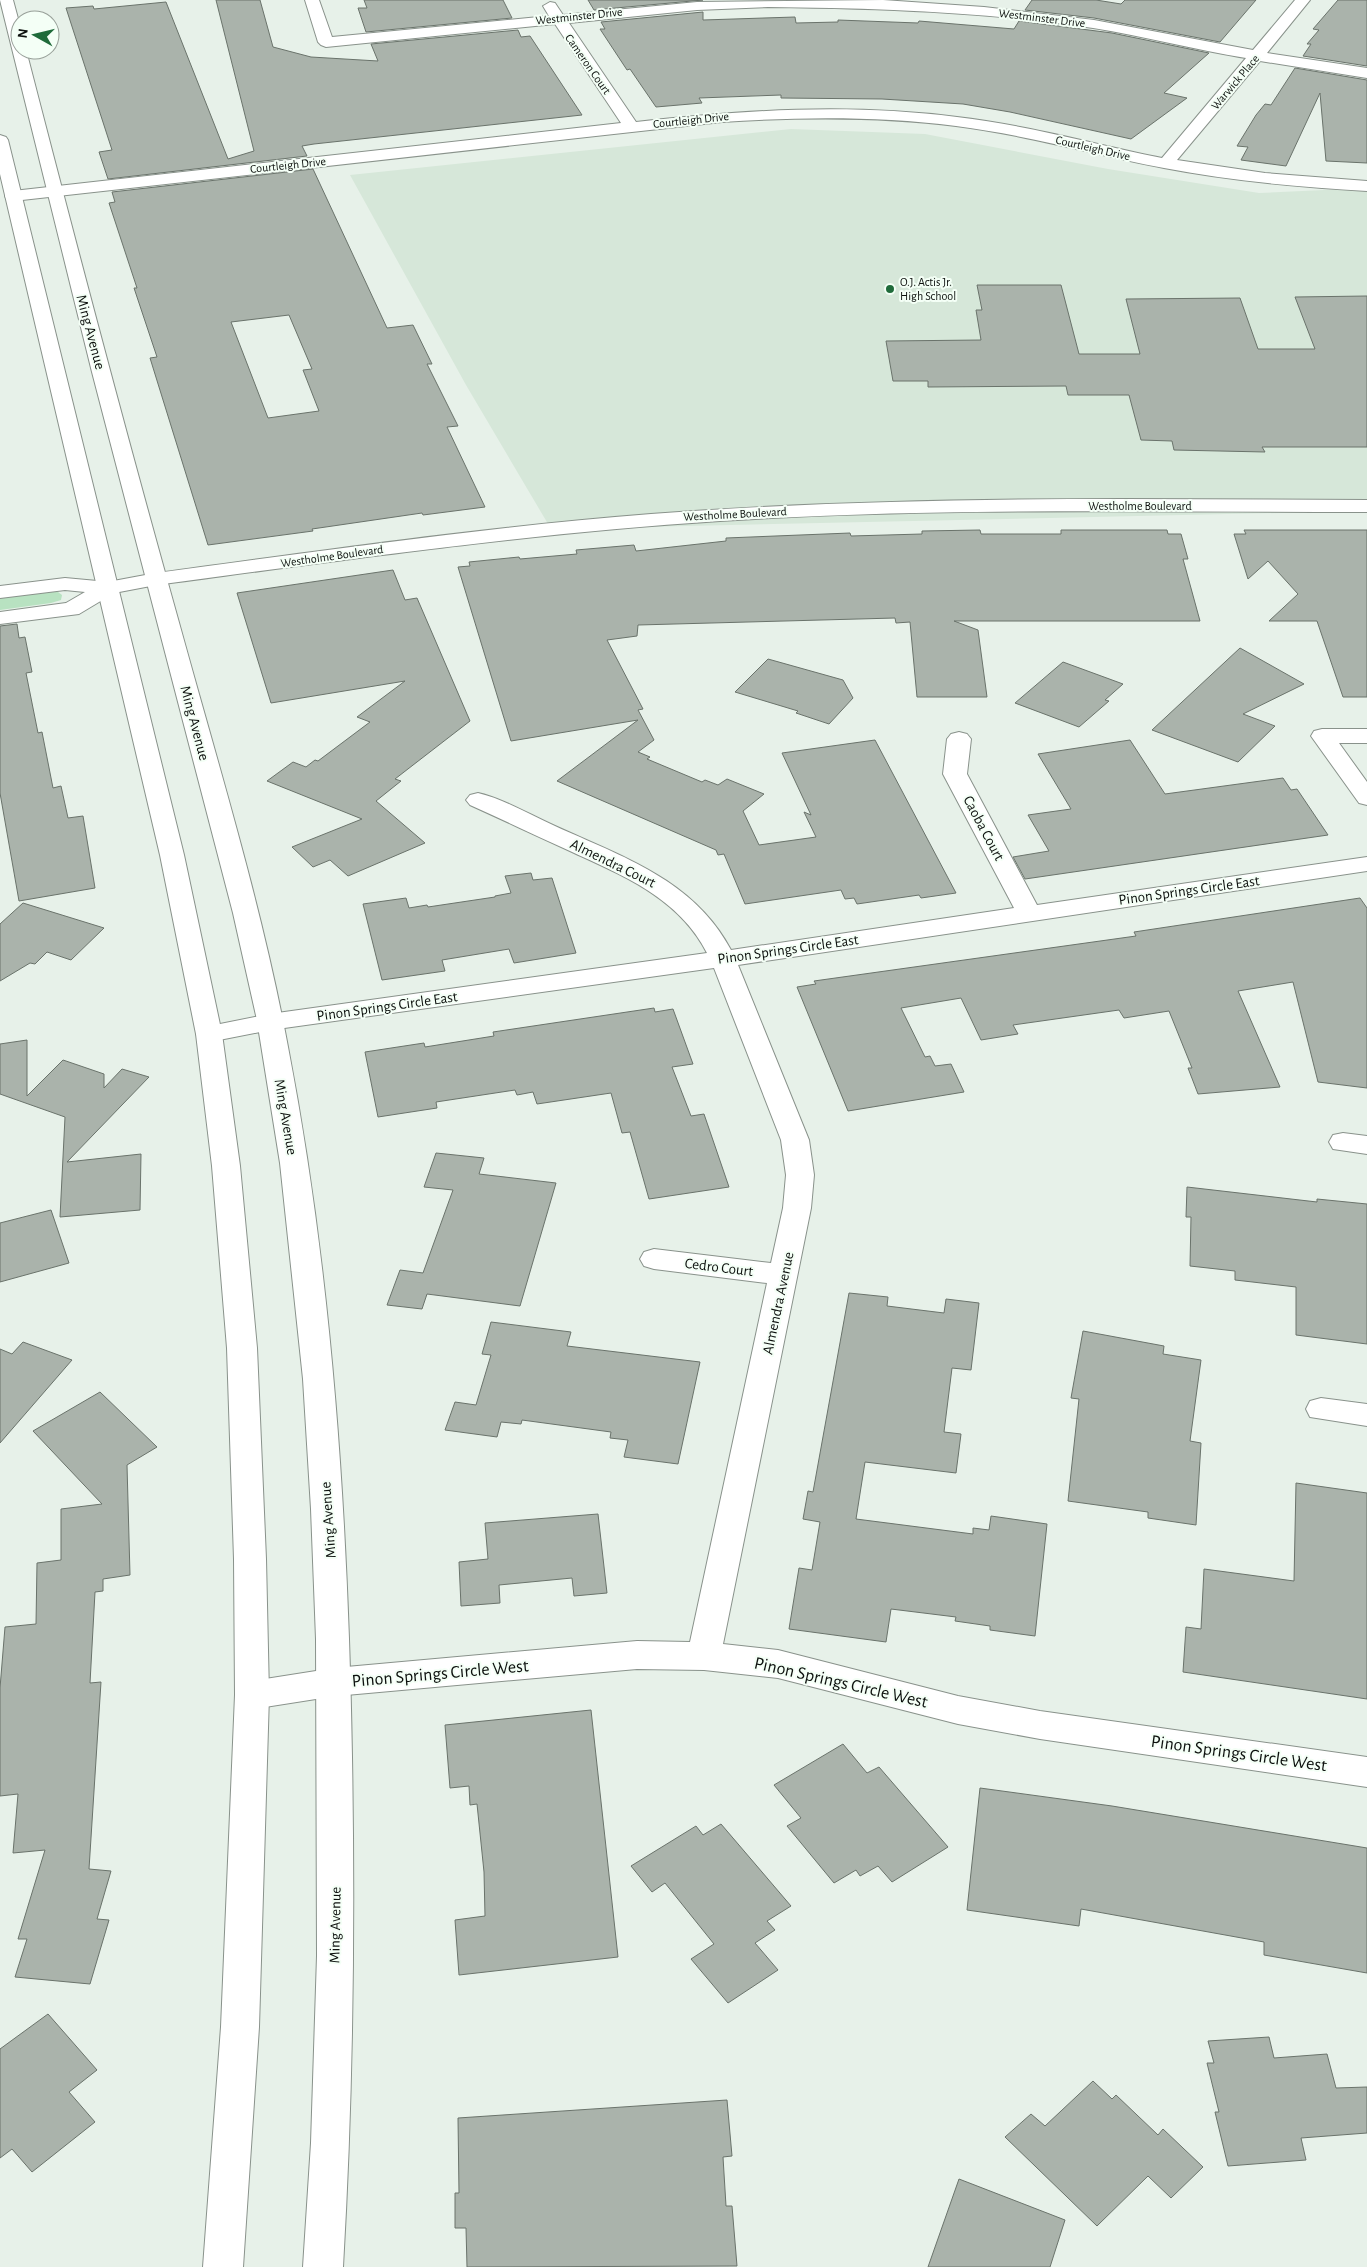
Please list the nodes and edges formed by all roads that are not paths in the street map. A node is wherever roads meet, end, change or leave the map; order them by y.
1 (6, 0) edge
2 (312, 0) edge
3 (547, 0) edge
4 (1303, 0) edge
5 (767, 1) edge
6 (987, 5) edge
7 (556, 18) junction
8 (1256, 56) junction
9 (1367, 73) edge
10 (631, 127) junction
11 (0, 140) edge
12 (1166, 164) junction
13 (1367, 186) edge
14 (55, 192) junction
15 (13, 196) junction
16 (1367, 506) edge
17 (156, 579) junction
18 (108, 588) junction
19 (0, 592) edge
20 (0, 618) edge
21 (1367, 736) edge
22 (959, 739) dead end
23 (1367, 798) edge
24 (478, 800) dead end
25 (1367, 864) edge
26 (1029, 914) junction
27 (723, 959) junction
28 (270, 1022) junction
29 (209, 1034) junction
30 (654, 1259) dead end
31 (784, 1275) junction
32 (1321, 1409) dead end
33 (1367, 1415) edge
34 (704, 1656) junction
35 (334, 1682) junction
36 (252, 1695) junction
37 (1367, 1772) edge
38 (223, 2267) edge
39 (323, 2267) edge

1 - 14 street, Ming Avenue
2 - 7 street, Westminster Drive
3 - 7 street, Cameron Court
4 - 8 street, Warwick Place
5 - 6 street, Westminster Drive
5 - 7 street, Westminster Drive
6 - 8 street, Westminster Drive
7 - 10 street, Cameron Court
8 - 9 street, Westminster Drive
8 - 12 street, Warwick Place
10 - 12 street, Courtleigh Drive
10 - 14 street, Courtleigh Drive
11 - 15 street
12 - 13 street, Courtleigh Drive
14 - 15 street, Courtleigh Drive
14 - 17 street, Ming Avenue
15 - 18 street
16 - 17 street, Westholme Boulevard
17 - 18 street, Westholme Boulevard
17 - 28 street, Ming Avenue
18 - 19 street, Westholme Boulevard
18 - 20 street, Westholme Boulevard
18 - 29 street
21 - 23 street
22 - 26 street, Caoba Court
24 - 27 street, Almendra Court
25 - 26 street, Pinon Springs Circle East
26 - 27 street, Pinon Springs Circle East
27 - 28 street, Pinon Springs Circle East
27 - 31 street, Almendra Avenue
28 - 29 street, Pinon Springs Circle East
28 - 35 street, Ming Avenue
29 - 36 street
30 - 31 street, Cedro Court
31 - 34 street, Almendra Avenue
32 - 33 street
34 - 35 street, Pinon Springs Circle West
34 - 37 street, Pinon Springs Circle West
35 - 36 street, Pinon Springs Circle West
35 - 39 street, Ming Avenue
36 - 38 street

